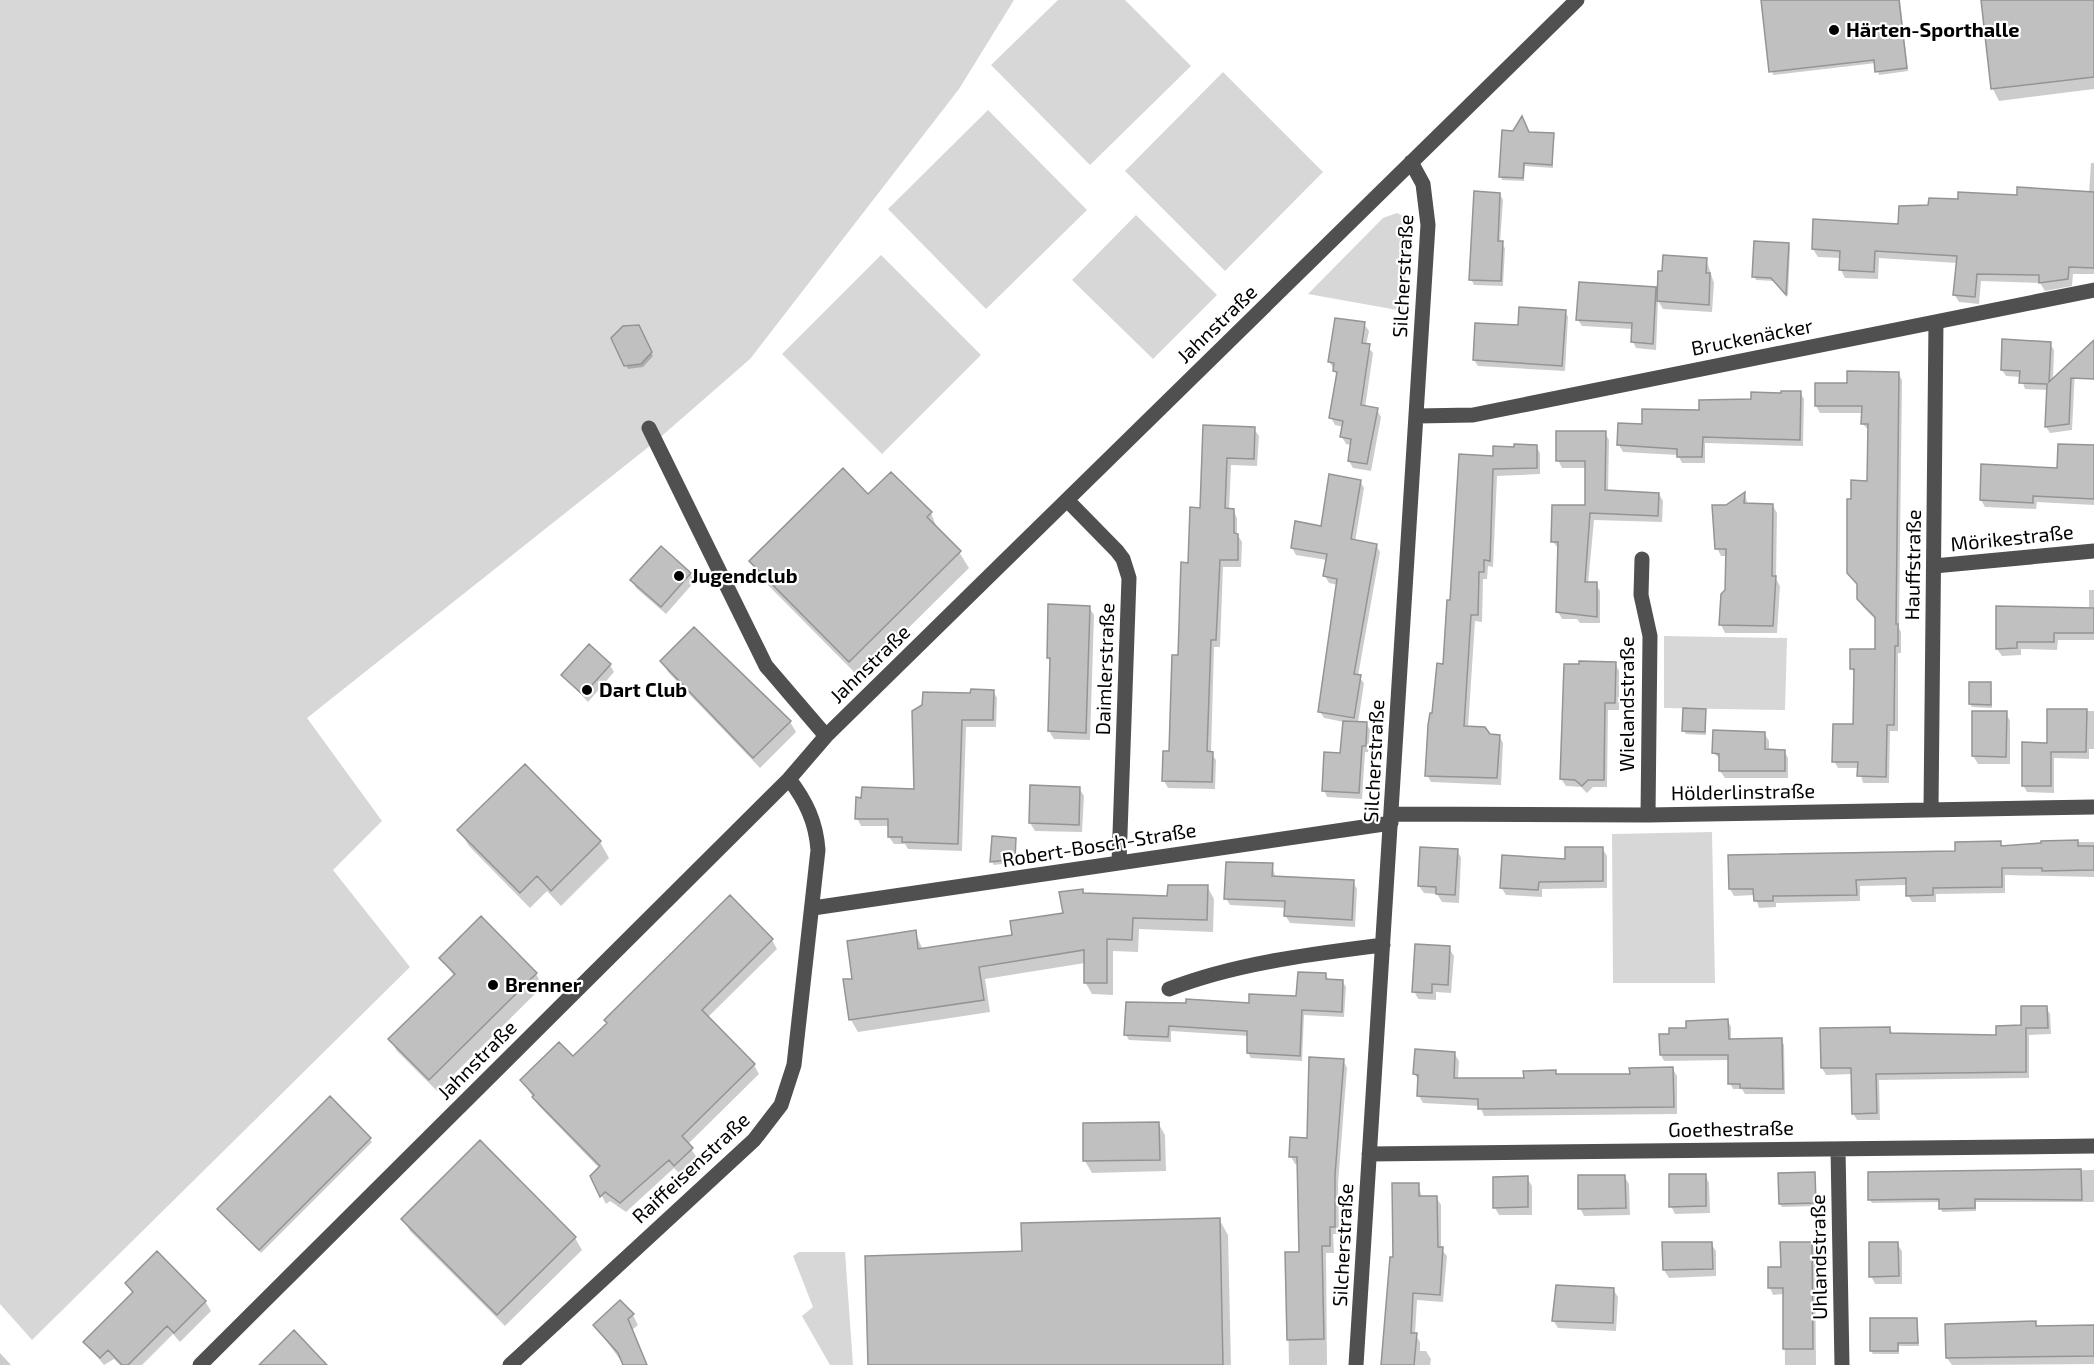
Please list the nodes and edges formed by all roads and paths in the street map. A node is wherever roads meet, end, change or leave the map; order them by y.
1 (1577, 0) edge
2 (1411, 162) junction
3 (2094, 290) edge
4 (1936, 322) junction
5 (1416, 416) junction
6 (649, 428) dead end
7 (1067, 501) junction
8 (2094, 551) edge
9 (1642, 559) dead end
10 (1934, 566) junction
11 (826, 736) junction
12 (789, 779) junction
13 (2094, 807) edge
14 (1931, 809) junction
15 (1648, 815) junction
16 (1392, 819) junction
17 (1119, 862) junction
18 (813, 908) junction
19 (1383, 945) junction
20 (1169, 989) dead end
21 (2094, 1146) edge
22 (1838, 1149) junction
23 (1370, 1154) junction
24 (200, 1365) edge
25 (510, 1365) edge
26 (1356, 1365) edge
27 (1842, 1365) edge

1 - 2 street, Jahnstraße
2 - 5 street, Silcherstraße
2 - 7 street, Jahnstraße
3 - 4 street, Bruckenäcker
4 - 5 street, Bruckenäcker
4 - 10 street, Hauffstraße
5 - 16 street, Silcherstraße
6 - 11 street
7 - 11 street, Jahnstraße
7 - 17 street, Daimlerstraße
8 - 10 street, Mörikestraße
9 - 15 street, Wielandstraße
10 - 14 street, Hauffstraße
11 - 12 street, Jahnstraße
12 - 18 street, Raiffeisenstraße
12 - 24 street, Jahnstraße
13 - 14 street, Hölderlinstraße
14 - 15 street, Hölderlinstraße
15 - 16 street, Hölderlinstraße
16 - 17 street, Robert-Bosch-Straße
16 - 19 street, Silcherstraße
17 - 18 street, Robert-Bosch-Straße
18 - 25 street, Raiffeisenstraße
19 - 20 street
19 - 23 street, Silcherstraße
21 - 22 street, Goethestraße
22 - 23 street, Goethestraße
22 - 27 street, Uhlandstraße
23 - 26 street, Silcherstraße

